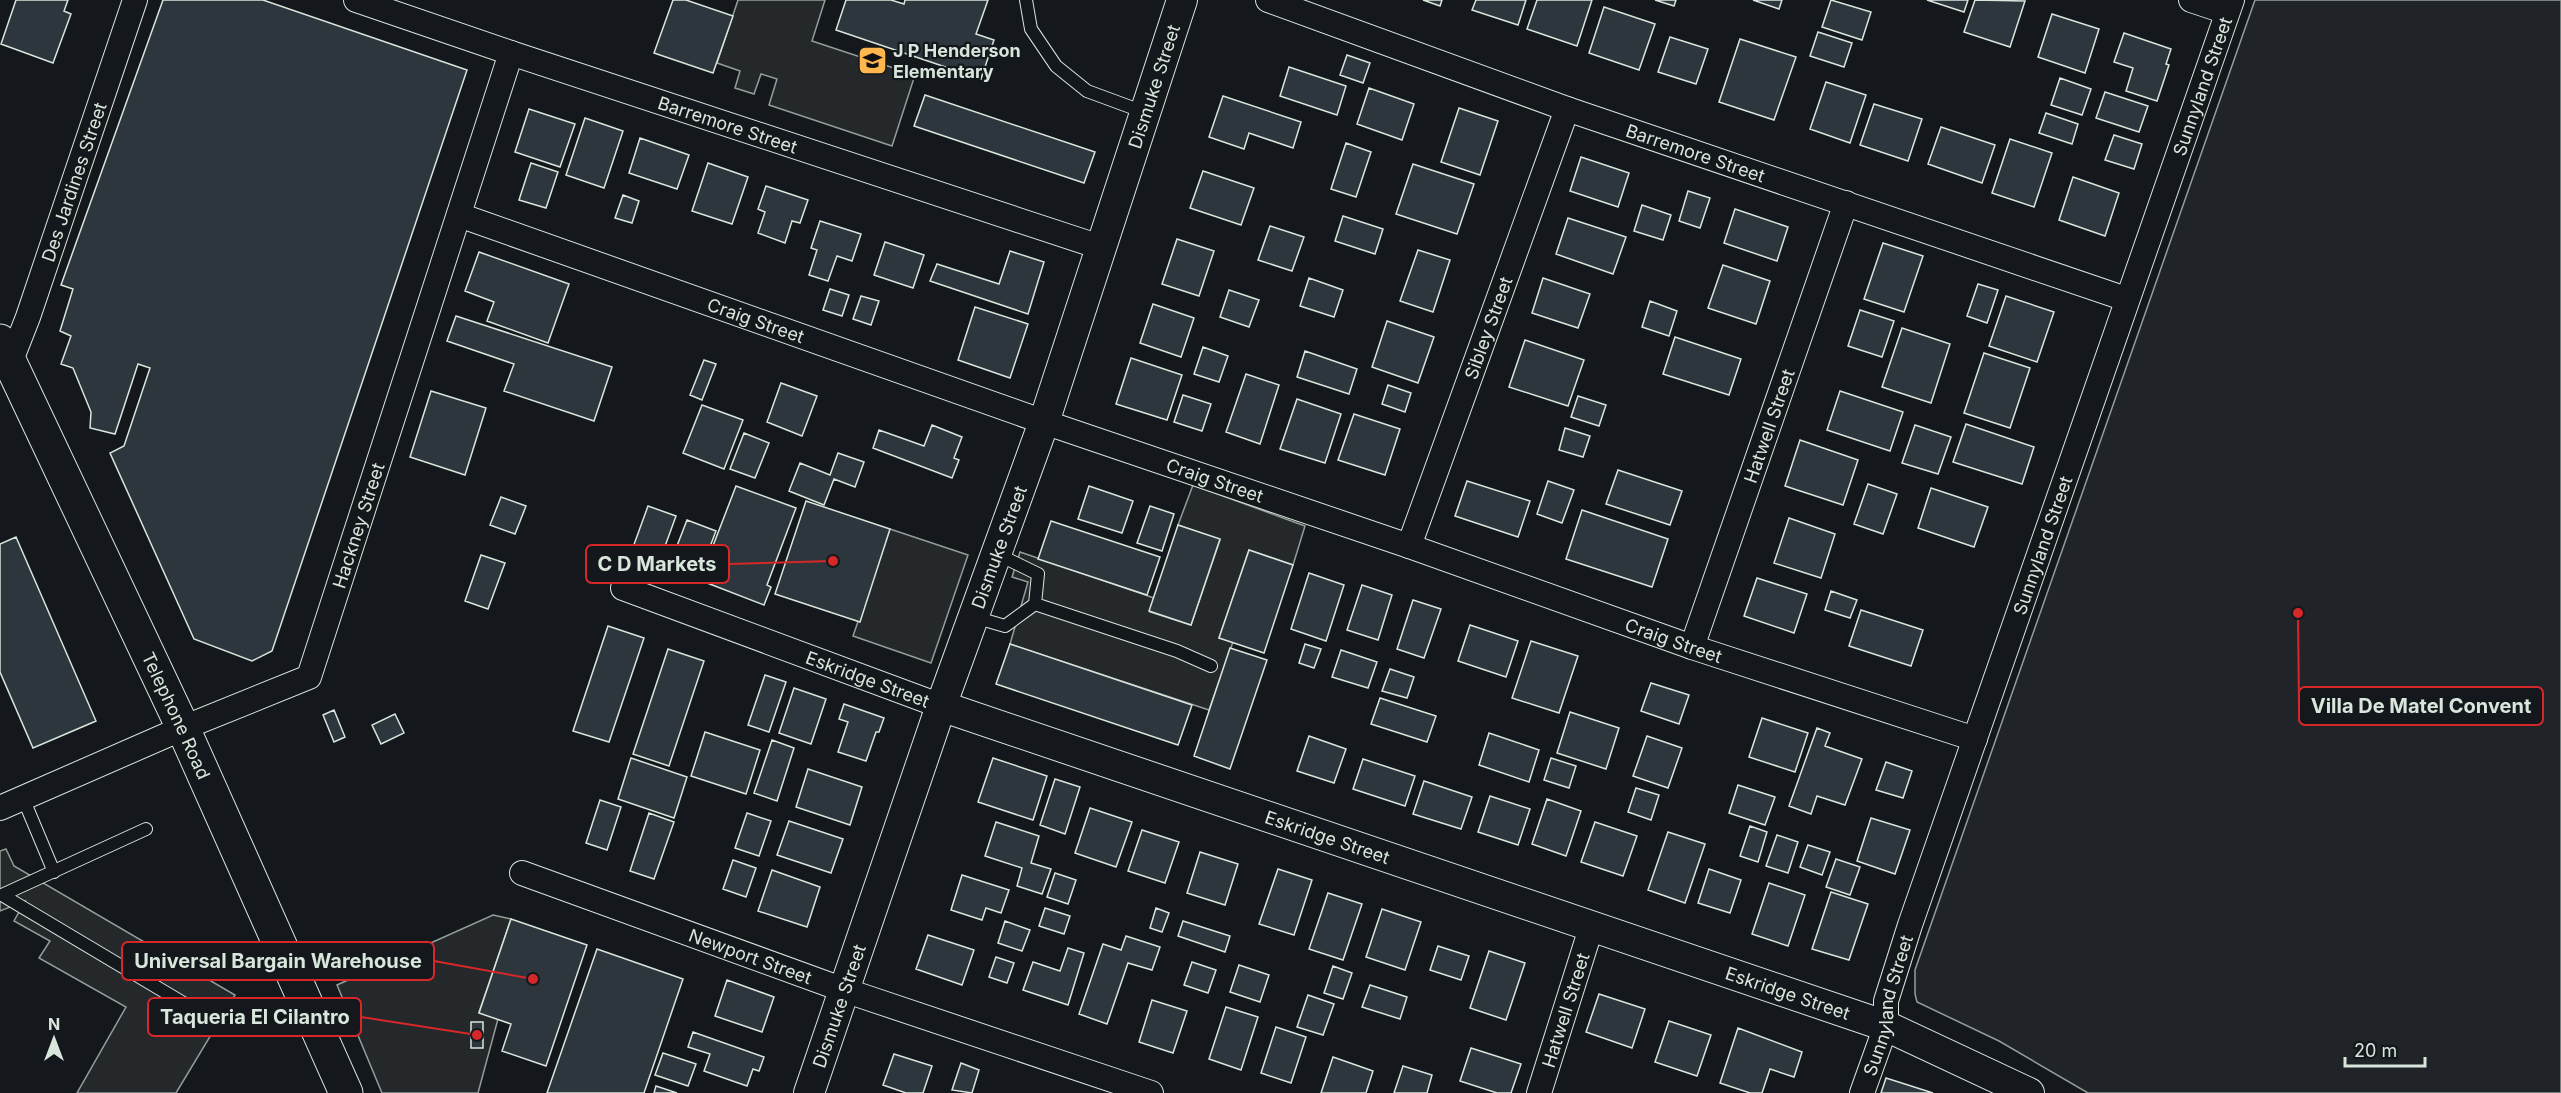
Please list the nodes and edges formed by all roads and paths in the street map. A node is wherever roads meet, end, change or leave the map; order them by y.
1 (135, 0) edge
2 (1026, 0) edge
3 (1182, 0) edge
4 (1268, 0) edge
5 (2191, 0) edge
6 (361, 1) edge
7 (2229, 6) edge
8 (511, 54) junction
9 (1567, 108) junction
10 (1144, 112) junction
11 (1845, 203) junction
12 (459, 215) junction
13 (1100, 247) junction
14 (2126, 299) junction
15 (5, 352) edge
16 (1044, 422) junction
17 (1409, 546) junction
18 (996, 554) junction
19 (623, 588) dead end
20 (1035, 604) junction
21 (973, 617) junction
22 (1692, 647) junction
23 (1211, 666) dead end
24 (941, 706) junction
25 (183, 728) junction
26 (1975, 739) junction
27 (23, 798) junction
28 (0, 808) edge
29 (146, 829) dead end
30 (54, 872) junction
31 (522, 873) dead end
32 (1, 895) edge
33 (1591, 928) junction
34 (844, 990) junction
35 (190, 1007) dead end
36 (1886, 1026) junction
37 (346, 1093) edge
38 (809, 1093) edge
39 (1151, 1093) edge
40 (1539, 1093) edge
41 (1862, 1093) edge
42 (2029, 1093) edge

1 - 15 street, Des Jardines Street
2 - 10 lane
3 - 10 street, Dismuke Street
4 - 9 street, Barremore Street
5 - 7 street
6 - 8 street, Barremore Street
7 - 14 street, Sunnyland Street
8 - 12 street, Hackney Street
8 - 13 street, Barremore Street
9 - 11 street, Barremore Street
9 - 17 street, Sibley Street
10 - 13 street, Dismuke Street
11 - 14 street, Barremore Street
11 - 22 street, Hatwell Street
12 - 16 street, Craig Street
12 - 25 street, Hackney Street
13 - 16 street, Dismuke Street
14 - 26 street, Sunnyland Street
15 - 25 main road, Telephone Road
16 - 17 street, Craig Street
16 - 18 street, Dismuke Street
17 - 22 street, Craig Street
18 - 20 lane
18 - 21 street, Dismuke Street
19 - 24 street, Eskridge Street
20 - 21 lane
20 - 23 lane
21 - 24 street, Dismuke Street
22 - 26 street, Craig Street
24 - 33 street, Eskridge Street
24 - 34 street, Dismuke Street
25 - 27 street, Hackney Street
25 - 37 main road, Telephone Road
26 - 36 street, Sunnyland Street
27 - 28 street, Hackney Street
27 - 30 lane
29 - 30 lane
30 - 32 lane
31 - 34 street, Newport Street
32 - 35 lane
33 - 36 street, Eskridge Street
33 - 40 street, Hatwell Street
34 - 38 street, Dismuke Street
34 - 39 street, Newport Street
36 - 41 street, Sunnyland Street
36 - 42 street, Eskridge Street

